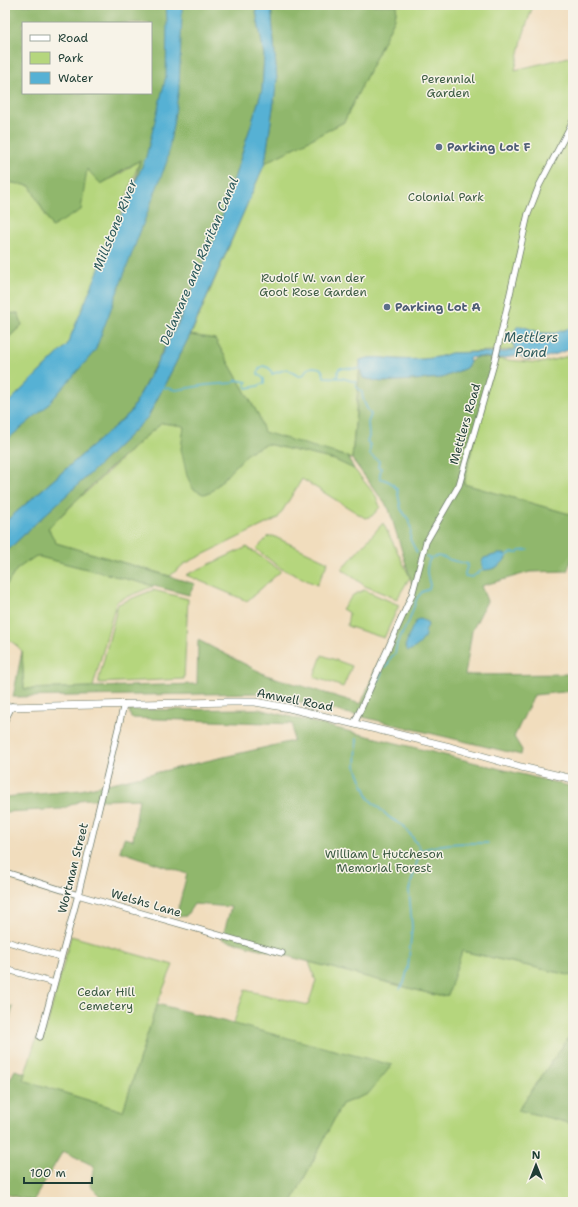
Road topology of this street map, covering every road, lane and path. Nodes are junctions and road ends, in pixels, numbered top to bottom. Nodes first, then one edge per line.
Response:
1 (573, 121) edge
2 (124, 704) junction
3 (8, 706) edge
4 (5, 720) edge
5 (354, 724) junction
6 (573, 779) edge
7 (5, 872) edge
8 (78, 895) junction
9 (5, 941) edge
10 (282, 953) dead end
11 (61, 957) junction
12 (5, 969) edge
13 (54, 983) junction
14 (40, 1037) dead end

1 - 5 street, Mettlers Road
2 - 3 main road, Amwell Road
2 - 5 main road, Amwell Road
2 - 8 street, Wortman Street
3 - 4 street
5 - 6 main road, Amwell Road
7 - 8 street, Welshs Lane
8 - 10 street, Welshs Lane
8 - 11 street, Wortman Street
9 - 11 street
11 - 13 street, Wortman Street
12 - 13 street
13 - 14 street, Wortman Street

